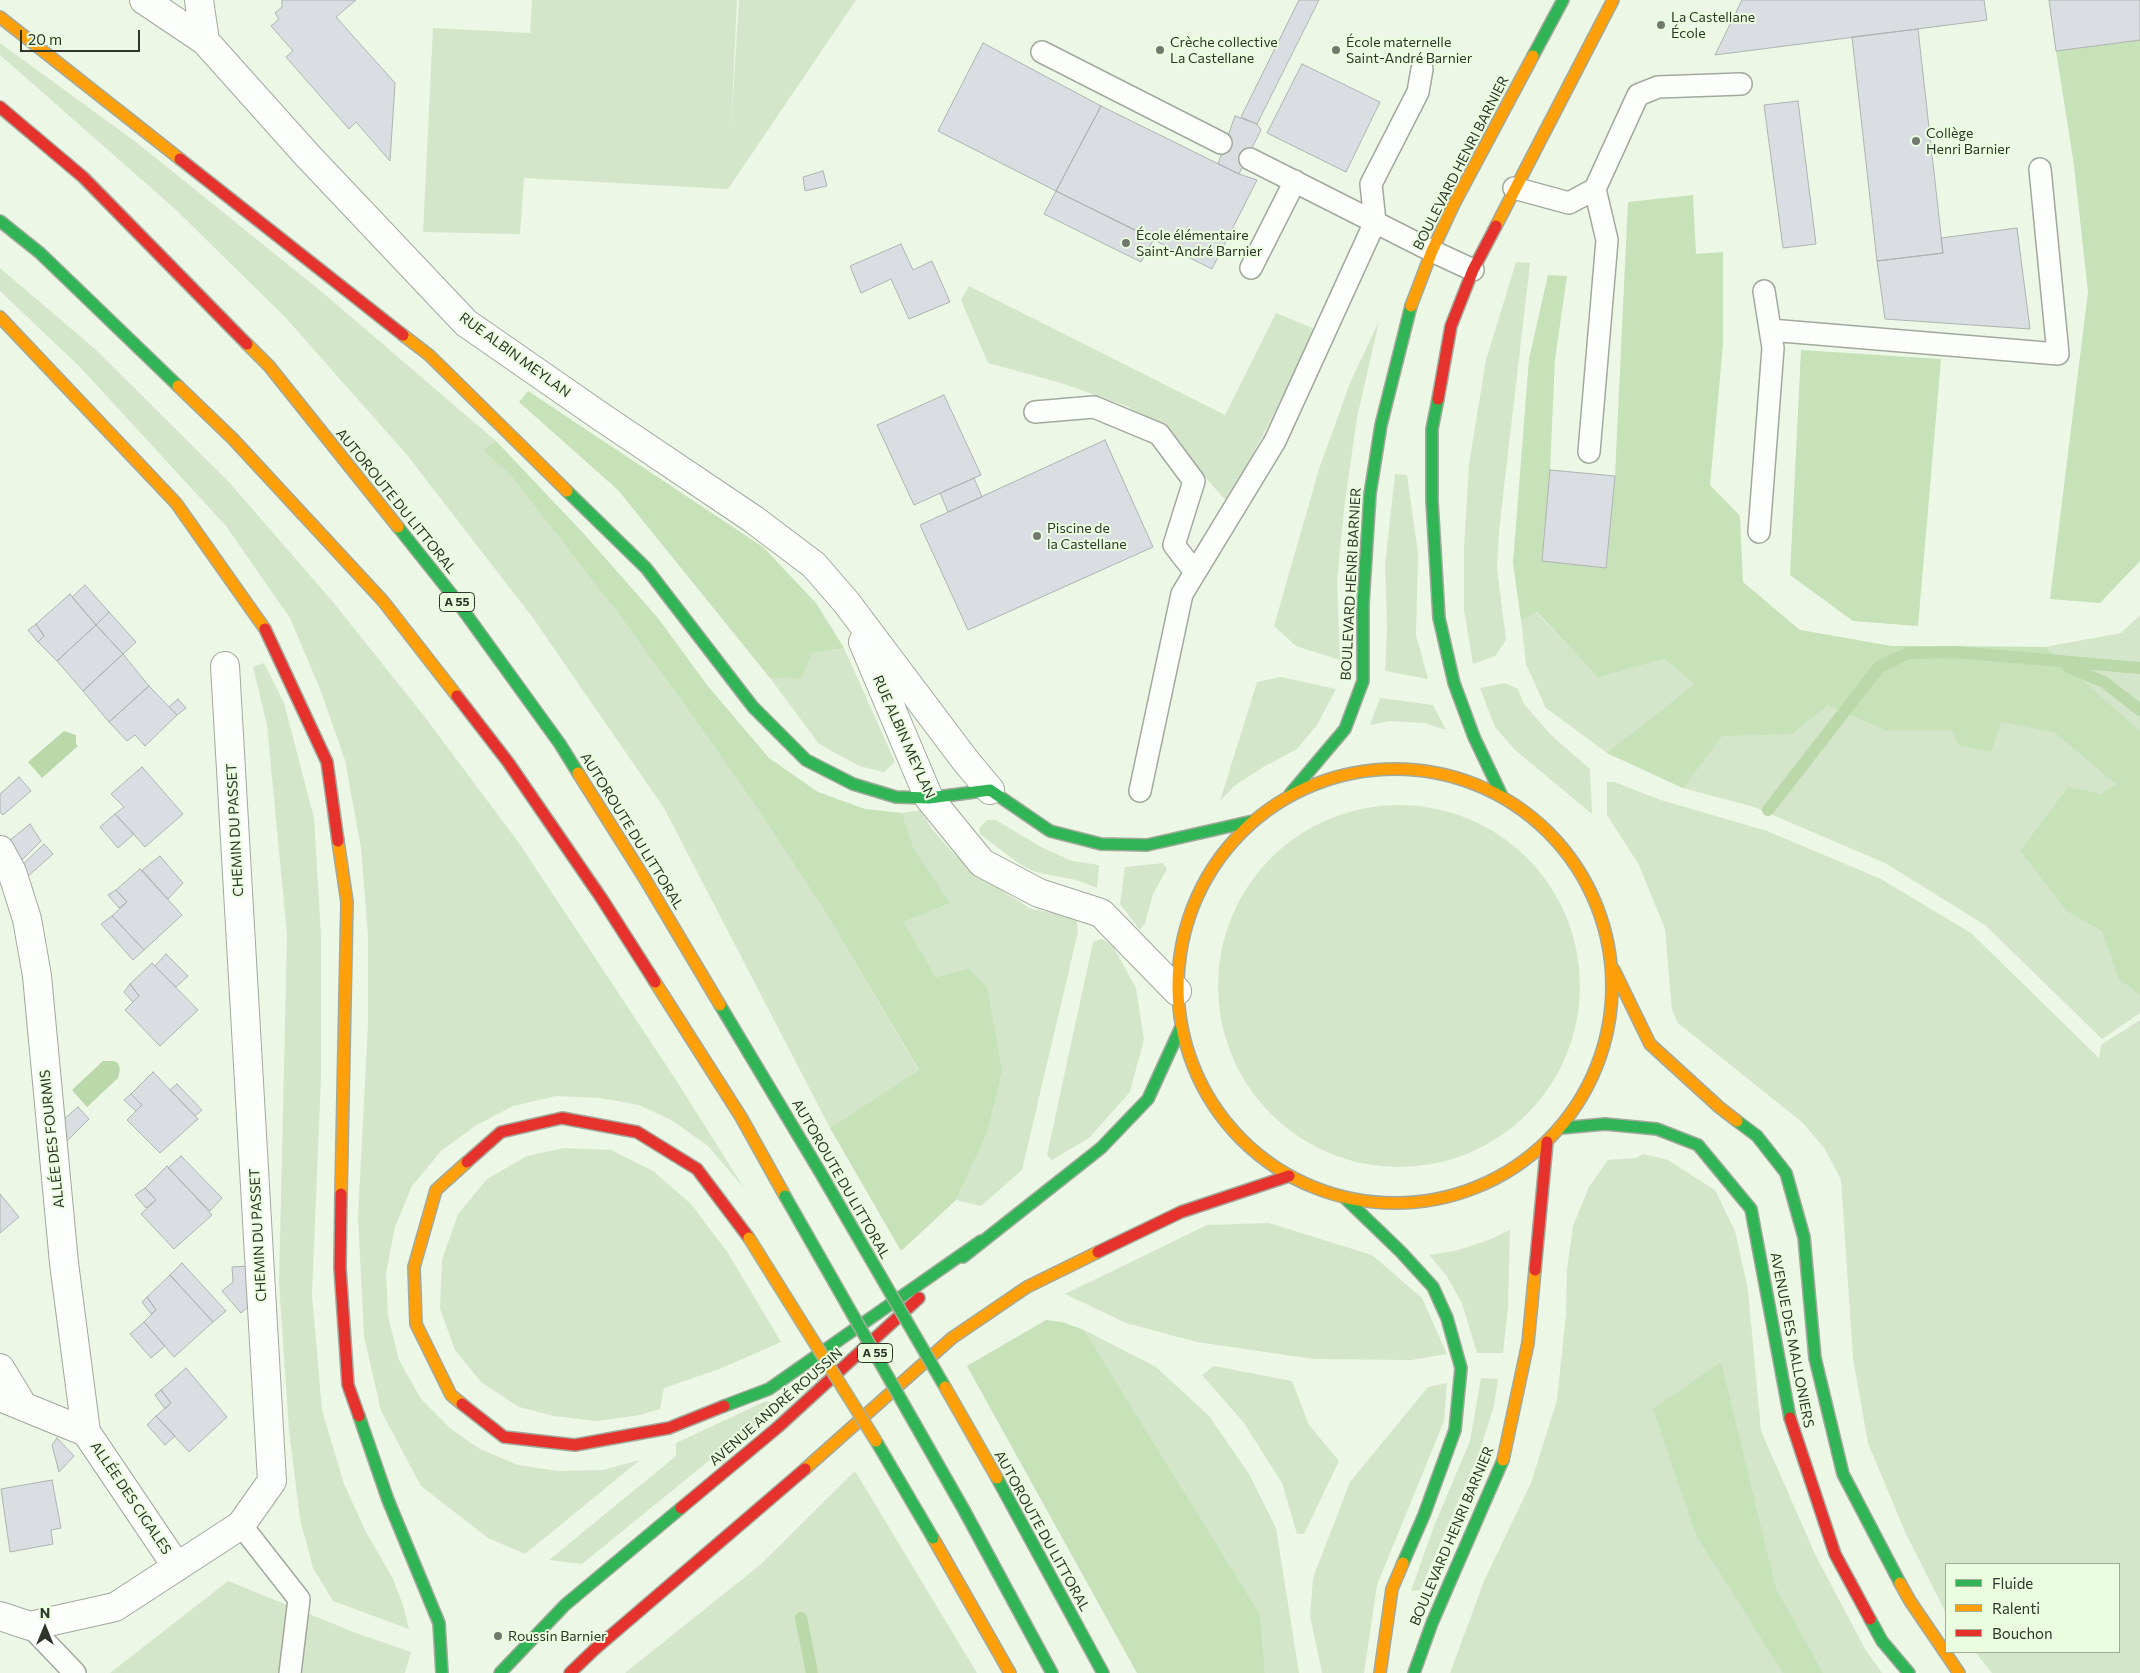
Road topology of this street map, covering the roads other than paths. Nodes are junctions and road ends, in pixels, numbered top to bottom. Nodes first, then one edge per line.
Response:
1 (144, 0) edge
2 (199, 0) edge
3 (1563, 0) edge
4 (1614, 0) edge
5 (0, 17) edge
6 (205, 41) junction
7 (1042, 52) dead end
8 (1422, 69) dead end
9 (1741, 84) dead end
10 (0, 107) edge
11 (1221, 143) dead end
12 (1250, 159) dead end
13 (2040, 169) dead end
14 (1295, 181) junction
15 (1514, 188) junction
16 (1595, 189) junction
17 (0, 221) edge
18 (1375, 222) junction
19 (1432, 251) junction
20 (1251, 268) dead end
21 (1472, 270) junction
22 (1764, 291) dead end
23 (0, 317) edge
24 (1770, 330) junction
25 (1035, 412) dead end
26 (1589, 452) dead end
27 (1759, 532) dead end
28 (1195, 572) junction
29 (846, 602) junction
30 (225, 666) dead end
31 (990, 790) junction
32 (1140, 791) dead end
33 (1502, 796) junction
34 (1288, 797) junction
35 (929, 798) junction
36 (1253, 821) junction
37 (0, 850) edge
38 (1613, 968) junction
39 (1177, 991) junction
40 (1181, 1026) junction
41 (1561, 1128) junction
42 (1547, 1142) junction
43 (1289, 1176) junction
44 (1345, 1198) junction
45 (981, 1241) junction
46 (0, 1368) edge
47 (11, 1402) edge
48 (86, 1432) junction
49 (241, 1525) junction
50 (177, 1567) junction
51 (0, 1616) edge
52 (30, 1626) junction
53 (1945, 1652) edge
54 (1945, 1653) edge
55 (75, 1673) edge
56 (290, 1673) edge
57 (442, 1673) edge
58 (500, 1673) edge
59 (570, 1673) edge
60 (1010, 1673) edge
61 (1052, 1673) edge
62 (1103, 1673) edge
63 (1380, 1673) edge
64 (1414, 1673) edge
65 (1909, 1673) edge
66 (1959, 1673) edge

1 - 6 street, RUE ALBIN MEYLAN
2 - 6 street
3 - 19 main road, BOULEVARD HENRI BARNIER
4 - 15 main road
5 - 35 main road
6 - 29 street, RUE ALBIN MEYLAN
7 - 11 lane
8 - 18 lane
9 - 16 lane
10 - 62 main road, AUTOROUTE DU LITTORAL / A 55, bridge
12 - 14 lane
13 - 24 lane
14 - 18 lane
14 - 20 lane
15 - 16 lane
15 - 21 main road
16 - 26 lane
17 - 61 main road, A 55, bridge
18 - 19 lane
18 - 28 lane
19 - 21 lane
19 - 34 main road, BOULEVARD HENRI BARNIER
21 - 33 main road
22 - 24 lane
23 - 57 main road
24 - 27 lane
25 - 28 lane
28 - 32 lane
29 - 31 street, RUE ALBIN MEYLAN
29 - 35 street, RUE ALBIN MEYLAN
30 - 49 street, CHEMIN DU PASSET
31 - 35 main road
31 - 36 main road, RUE ALBIN MEYLAN
33 - 34 main road
33 - 38 main road
34 - 36 main road
35 - 39 street, RUE ALBIN MEYLAN
36 - 39 main road
37 - 48 street, ALLÉE DES FOURMIS
38 - 41 main road
38 - 53 main road, AVENUE DES MALLONIERS
39 - 40 main road
40 - 43 main road
40 - 45 main road, AVENUE ANDRÉ ROUSSIN
41 - 42 main road
41 - 65 main road, AVENUE DES MALLONIERS
42 - 44 main road
42 - 64 main road, BOULEVARD HENRI BARNIER
43 - 44 main road
43 - 59 main road
44 - 63 main road, BOULEVARD HENRI BARNIER
45 - 58 main road, AVENUE ANDRÉ ROUSSIN
45 - 60 main road, bridge
46 - 47 street
47 - 48 street, ALLÉE DES CIGALES
48 - 50 street, ALLÉE DES CIGALES
49 - 50 street, CHEMIN DU PASSET
49 - 56 lane
50 - 52 street, CHEMIN DU PASSET
51 - 52 street
52 - 55 lane
54 - 66 main road, AVENUE DES MALLONIERS

